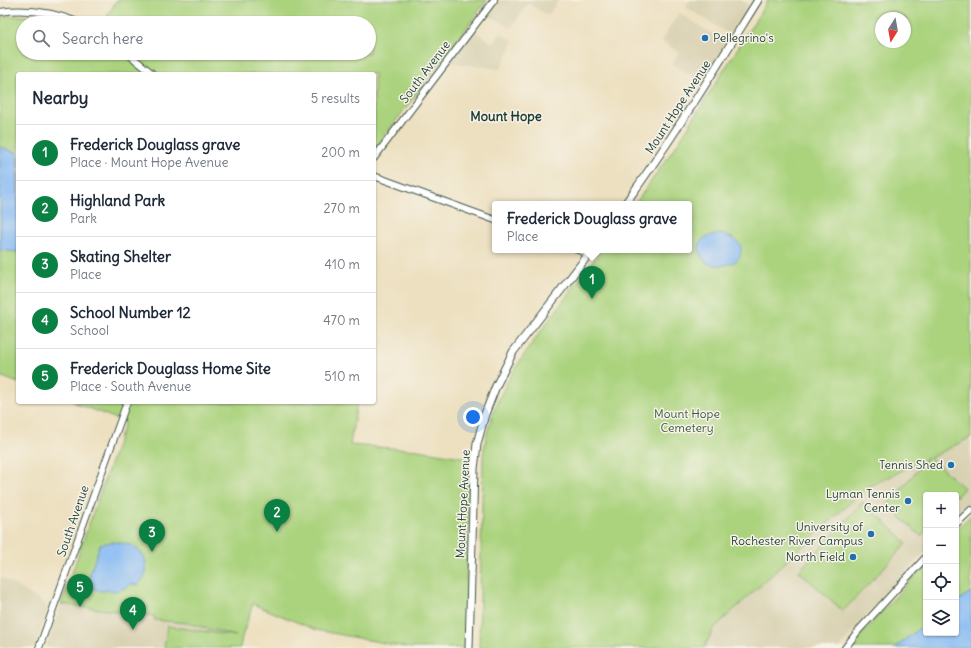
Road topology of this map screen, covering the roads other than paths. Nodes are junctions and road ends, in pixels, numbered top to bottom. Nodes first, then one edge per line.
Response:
1 (494, 0) edge
2 (758, 0) edge
3 (0, 12) edge
4 (59, 16) edge
5 (136, 60) edge
6 (151, 72) edge
7 (376, 155) edge
8 (376, 177) edge
9 (627, 201) edge
10 (492, 219) edge
11 (589, 253) edge
12 (126, 404) edge
13 (971, 510) edge
14 (959, 521) edge
15 (923, 560) edge
16 (39, 648) edge
17 (469, 648) edge
18 (844, 648) edge

1 - 7 main road, South Avenue
2 - 9 main road, Mount Hope Avenue
3 - 4 main road
5 - 6 main road
8 - 10 main road
11 - 17 main road, Mount Hope Avenue
12 - 16 main road, South Avenue
13 - 14 main road
15 - 18 main road

